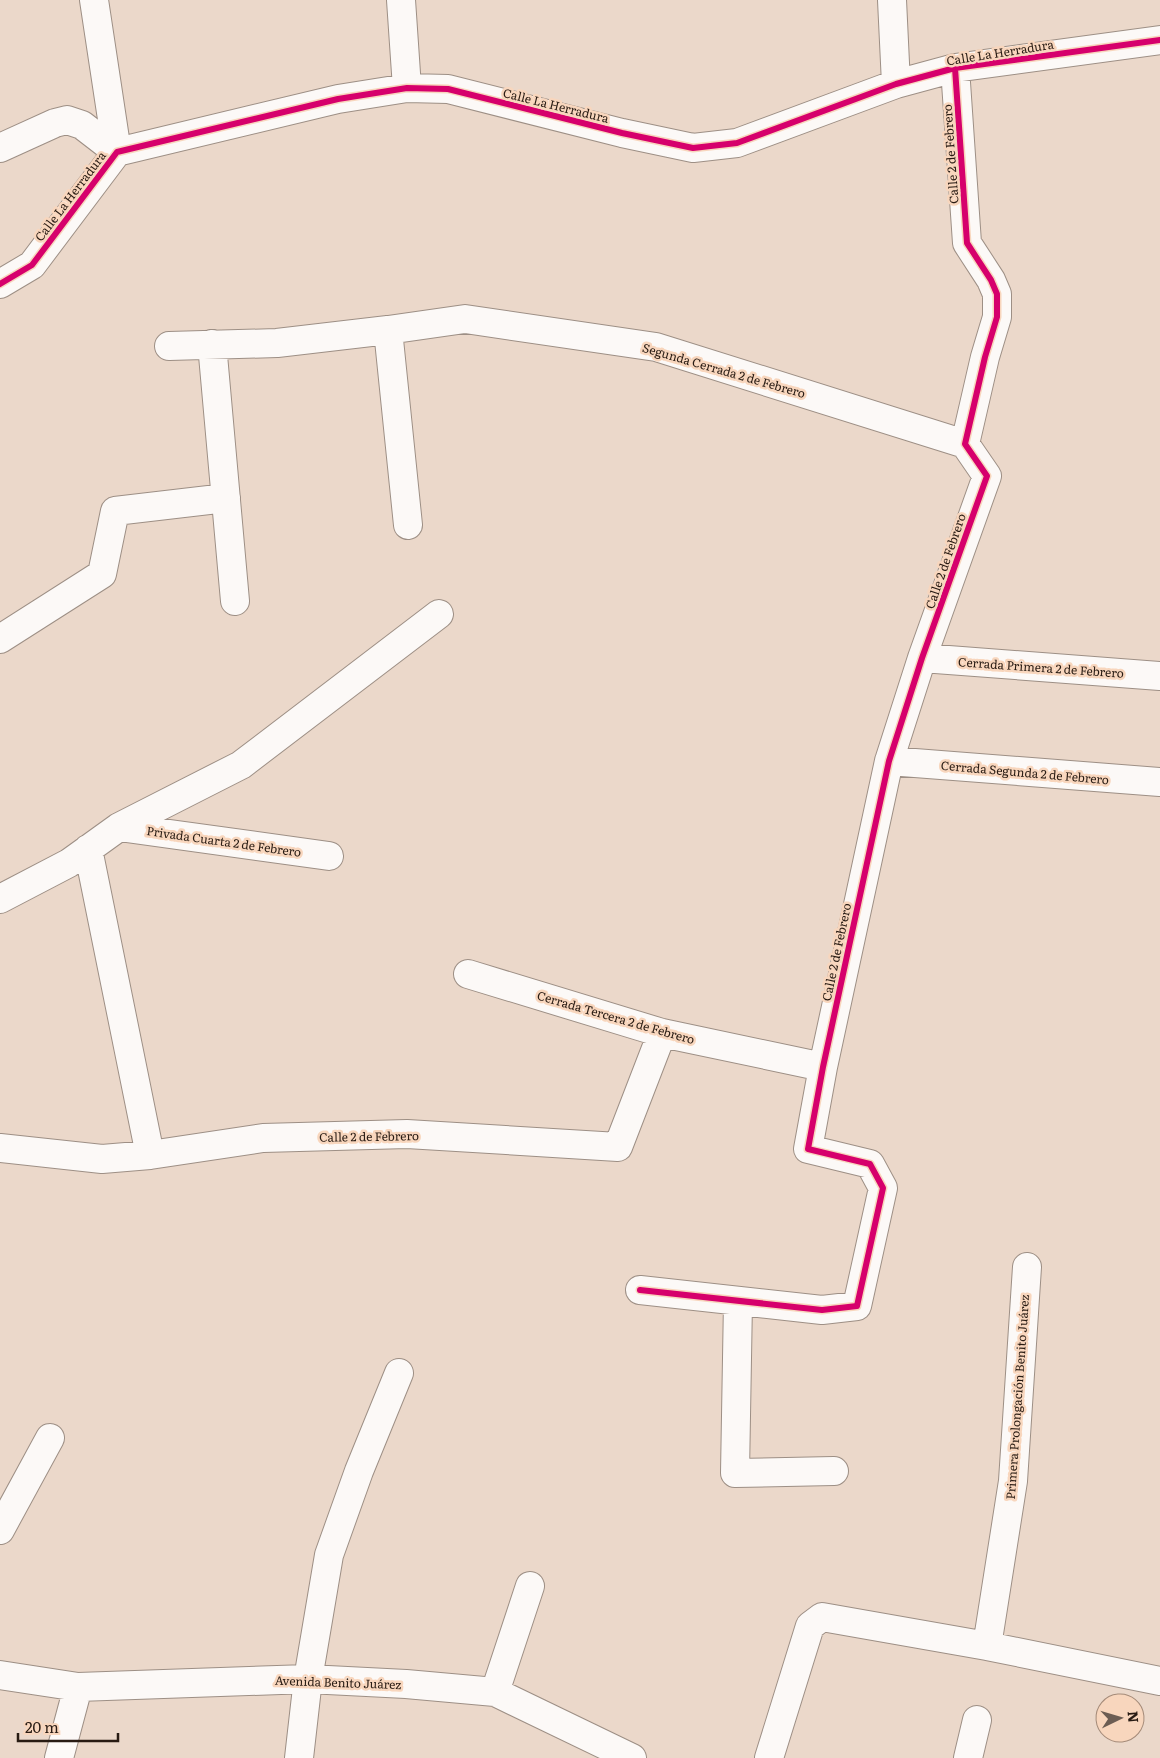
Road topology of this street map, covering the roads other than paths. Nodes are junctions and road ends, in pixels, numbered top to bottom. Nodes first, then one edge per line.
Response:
1 (94, 0) edge
2 (401, 0) edge
3 (892, 0) edge
4 (1160, 40) edge
5 (955, 68) junction
6 (896, 84) junction
7 (407, 88) junction
8 (0, 148) edge
9 (117, 152) junction
10 (0, 284) edge
11 (388, 330) junction
12 (212, 344) junction
13 (168, 346) dead end
14 (966, 444) junction
15 (226, 498) junction
16 (408, 525) dead end
17 (235, 601) dead end
18 (439, 614) dead end
19 (0, 639) edge
20 (922, 658) junction
21 (1160, 676) edge
22 (889, 761) junction
23 (1160, 782) edge
24 (119, 827) junction
25 (88, 849) junction
26 (329, 856) dead end
27 (0, 899) edge
28 (468, 974) dead end
29 (662, 1033) junction
30 (823, 1067) junction
31 (0, 1148) edge
32 (150, 1155) junction
33 (1027, 1266) dead end
34 (640, 1290) dead end
35 (738, 1301) junction
36 (399, 1373) dead end
37 (50, 1438) dead end
38 (834, 1472) dead end
39 (0, 1530) edge
40 (530, 1586) dead end
41 (987, 1646) junction
42 (0, 1675) edge
43 (308, 1679) junction
44 (1160, 1681) edge
45 (78, 1686) junction
46 (495, 1692) junction
47 (977, 1720) dead end
48 (59, 1758) edge
49 (299, 1758) edge
50 (632, 1758) edge
51 (769, 1758) edge
52 (968, 1758) edge

1 - 9 street
2 - 7 street
3 - 6 street
4 - 5 street, Calle La Herradura
5 - 6 street, Calle La Herradura
5 - 14 street, Calle 2 de Febrero
6 - 7 street, Calle La Herradura
7 - 9 street, Calle La Herradura
8 - 9 street
9 - 10 street, Calle La Herradura
11 - 12 street, Segunda Cerrada 2 de Febrero
11 - 14 street, Segunda Cerrada 2 de Febrero
11 - 16 street
12 - 13 street, Segunda Cerrada 2 de Febrero
12 - 15 street
14 - 20 street, Calle 2 de Febrero
15 - 17 street
15 - 19 street
18 - 24 street
20 - 21 street, Cerrada Primera 2 de Febrero
20 - 22 street, Calle 2 de Febrero
22 - 23 street, Cerrada Segunda 2 de Febrero
22 - 30 street, Calle 2 de Febrero
24 - 25 street
24 - 26 street, Privada Cuarta 2 de Febrero
25 - 27 street
25 - 32 street
28 - 29 street, Cerrada Tercera 2 de Febrero
29 - 30 street, Cerrada Tercera 2 de Febrero
29 - 32 street, Calle 2 de Febrero
30 - 35 street, Calle 2 de Febrero
31 - 32 street, Calle 2 de Febrero
33 - 41 street, Primera Prolongación Benito Juárez
34 - 35 street
35 - 38 street
36 - 43 street
37 - 39 street
40 - 46 street
41 - 44 street
41 - 51 street
42 - 45 street, Avenida Benito Juárez
43 - 45 street, Avenida Benito Juárez
43 - 46 street, Avenida Benito Juárez
43 - 49 street
45 - 48 street
46 - 50 street, Avenida Benito Juárez
47 - 52 street

